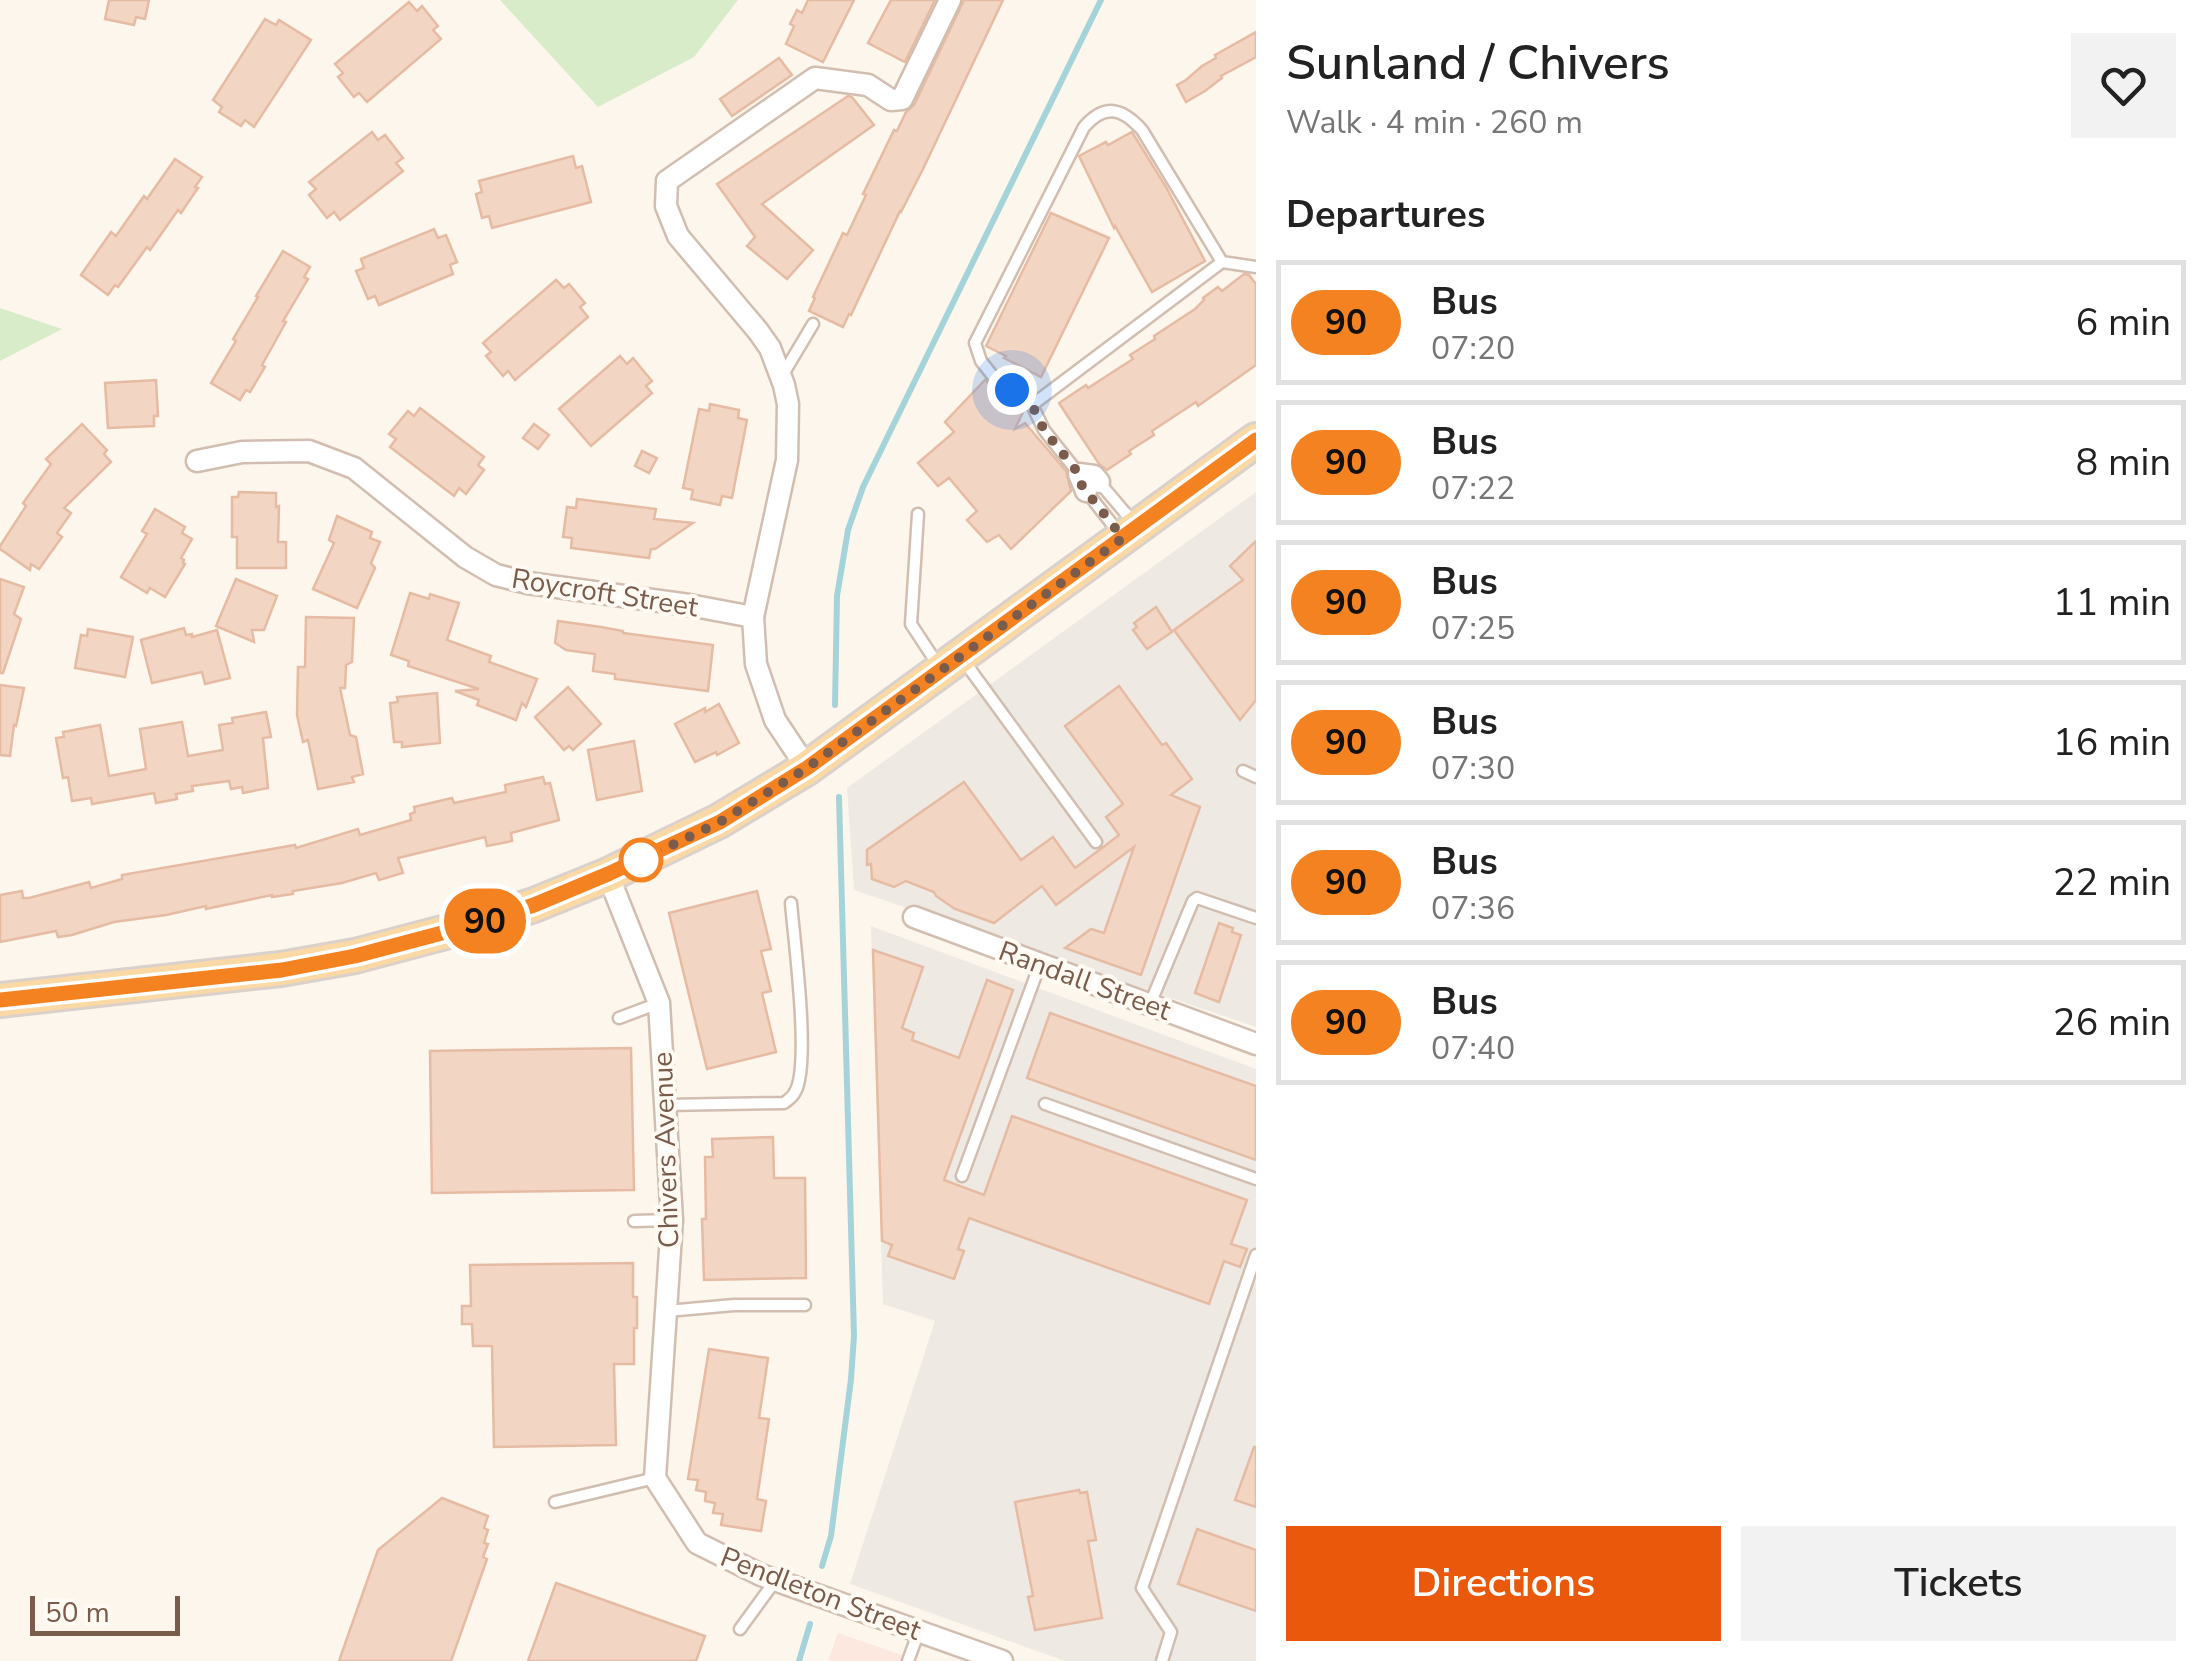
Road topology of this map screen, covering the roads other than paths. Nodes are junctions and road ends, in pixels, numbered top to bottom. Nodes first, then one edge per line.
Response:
1 (950, 0) edge
2 (1222, 262) junction
3 (1256, 267) edge
4 (813, 324) dead end
5 (781, 377) junction
6 (1032, 405) junction
7 (1255, 445) edge
8 (197, 462) dead end
9 (1088, 482) junction
10 (918, 514) dead end
11 (1130, 532) junction
12 (752, 617) junction
13 (951, 663) junction
14 (807, 768) junction
15 (1243, 771) dead end
16 (1256, 777) edge
17 (1096, 842) dead end
18 (608, 874) junction
19 (790, 903) dead end
20 (914, 917) dead end
21 (1256, 918) edge
22 (1040, 964) junction
23 (0, 1000) edge
24 (659, 1003) junction
25 (1150, 1005) junction
26 (619, 1018) dead end
27 (1256, 1044) edge
28 (1045, 1104) dead end
29 (664, 1105) junction
30 (962, 1176) dead end
31 (1256, 1180) edge
32 (672, 1220) junction
33 (634, 1221) dead end
34 (1256, 1255) edge
35 (805, 1305) dead end
36 (666, 1311) junction
37 (655, 1478) junction
38 (555, 1502) dead end
39 (776, 1580) junction
40 (740, 1629) dead end
41 (919, 1632) junction
42 (908, 1661) edge
43 (1002, 1661) edge
44 (1162, 1661) edge

1 - 5 street
2 - 3 lane
2 - 6 lane
2 - 6 lane
4 - 5 lane
5 - 12 street
6 - 9 lane
7 - 11 main road
8 - 12 street, Roycroft Street
9 - 11 lane
9 - 11 lane
10 - 13 lane
11 - 13 main road
12 - 14 street
13 - 14 main road
13 - 17 lane
14 - 18 main road
15 - 16 lane
18 - 23 main road
18 - 24 street, Chivers Avenue
19 - 29 lane
20 - 22 street, Randall Street
21 - 25 lane
22 - 25 street, Randall Street
22 - 30 lane
24 - 26 lane
24 - 29 street, Chivers Avenue
25 - 27 street, Randall Street
28 - 31 lane
29 - 32 street, Chivers Avenue
32 - 33 lane
32 - 36 street, Chivers Avenue
34 - 44 lane
35 - 36 lane
36 - 37 street, Chivers Avenue
37 - 38 lane
37 - 39 street, Pendleton Street
39 - 40 lane
39 - 41 street, Pendleton Street
41 - 42 lane
41 - 43 street, Pendleton Street

